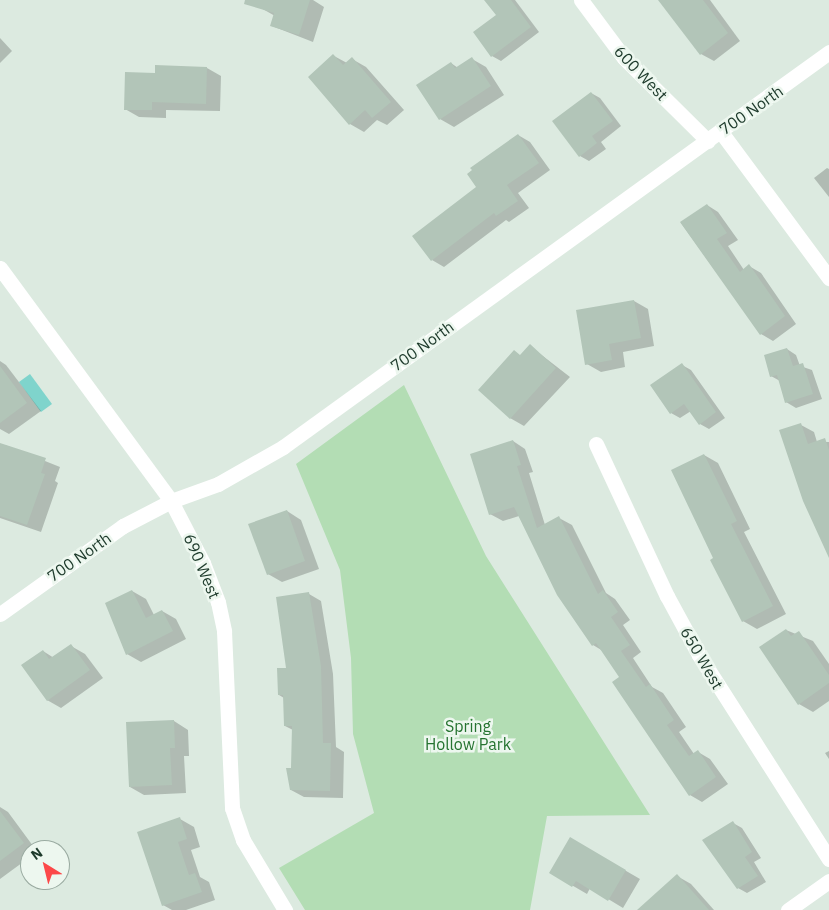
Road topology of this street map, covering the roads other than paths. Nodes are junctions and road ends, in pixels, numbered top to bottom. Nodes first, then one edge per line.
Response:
1 (581, 0) edge
2 (829, 52) edge
3 (721, 132) junction
4 (708, 141) junction
5 (0, 268) edge
6 (828, 275) edge
7 (596, 444) dead end
8 (171, 501) junction
9 (0, 614) edge
10 (829, 859) edge
11 (829, 881) edge
12 (285, 910) edge
13 (788, 910) edge

1 - 4 street, 600 West
2 - 3 street, 700 North
3 - 4 street, 700 North
3 - 6 street
4 - 8 street, 700 North
5 - 8 street, 690 West
7 - 10 street, 650 West
8 - 9 street, 700 North
8 - 12 street, 690 West
11 - 13 street

